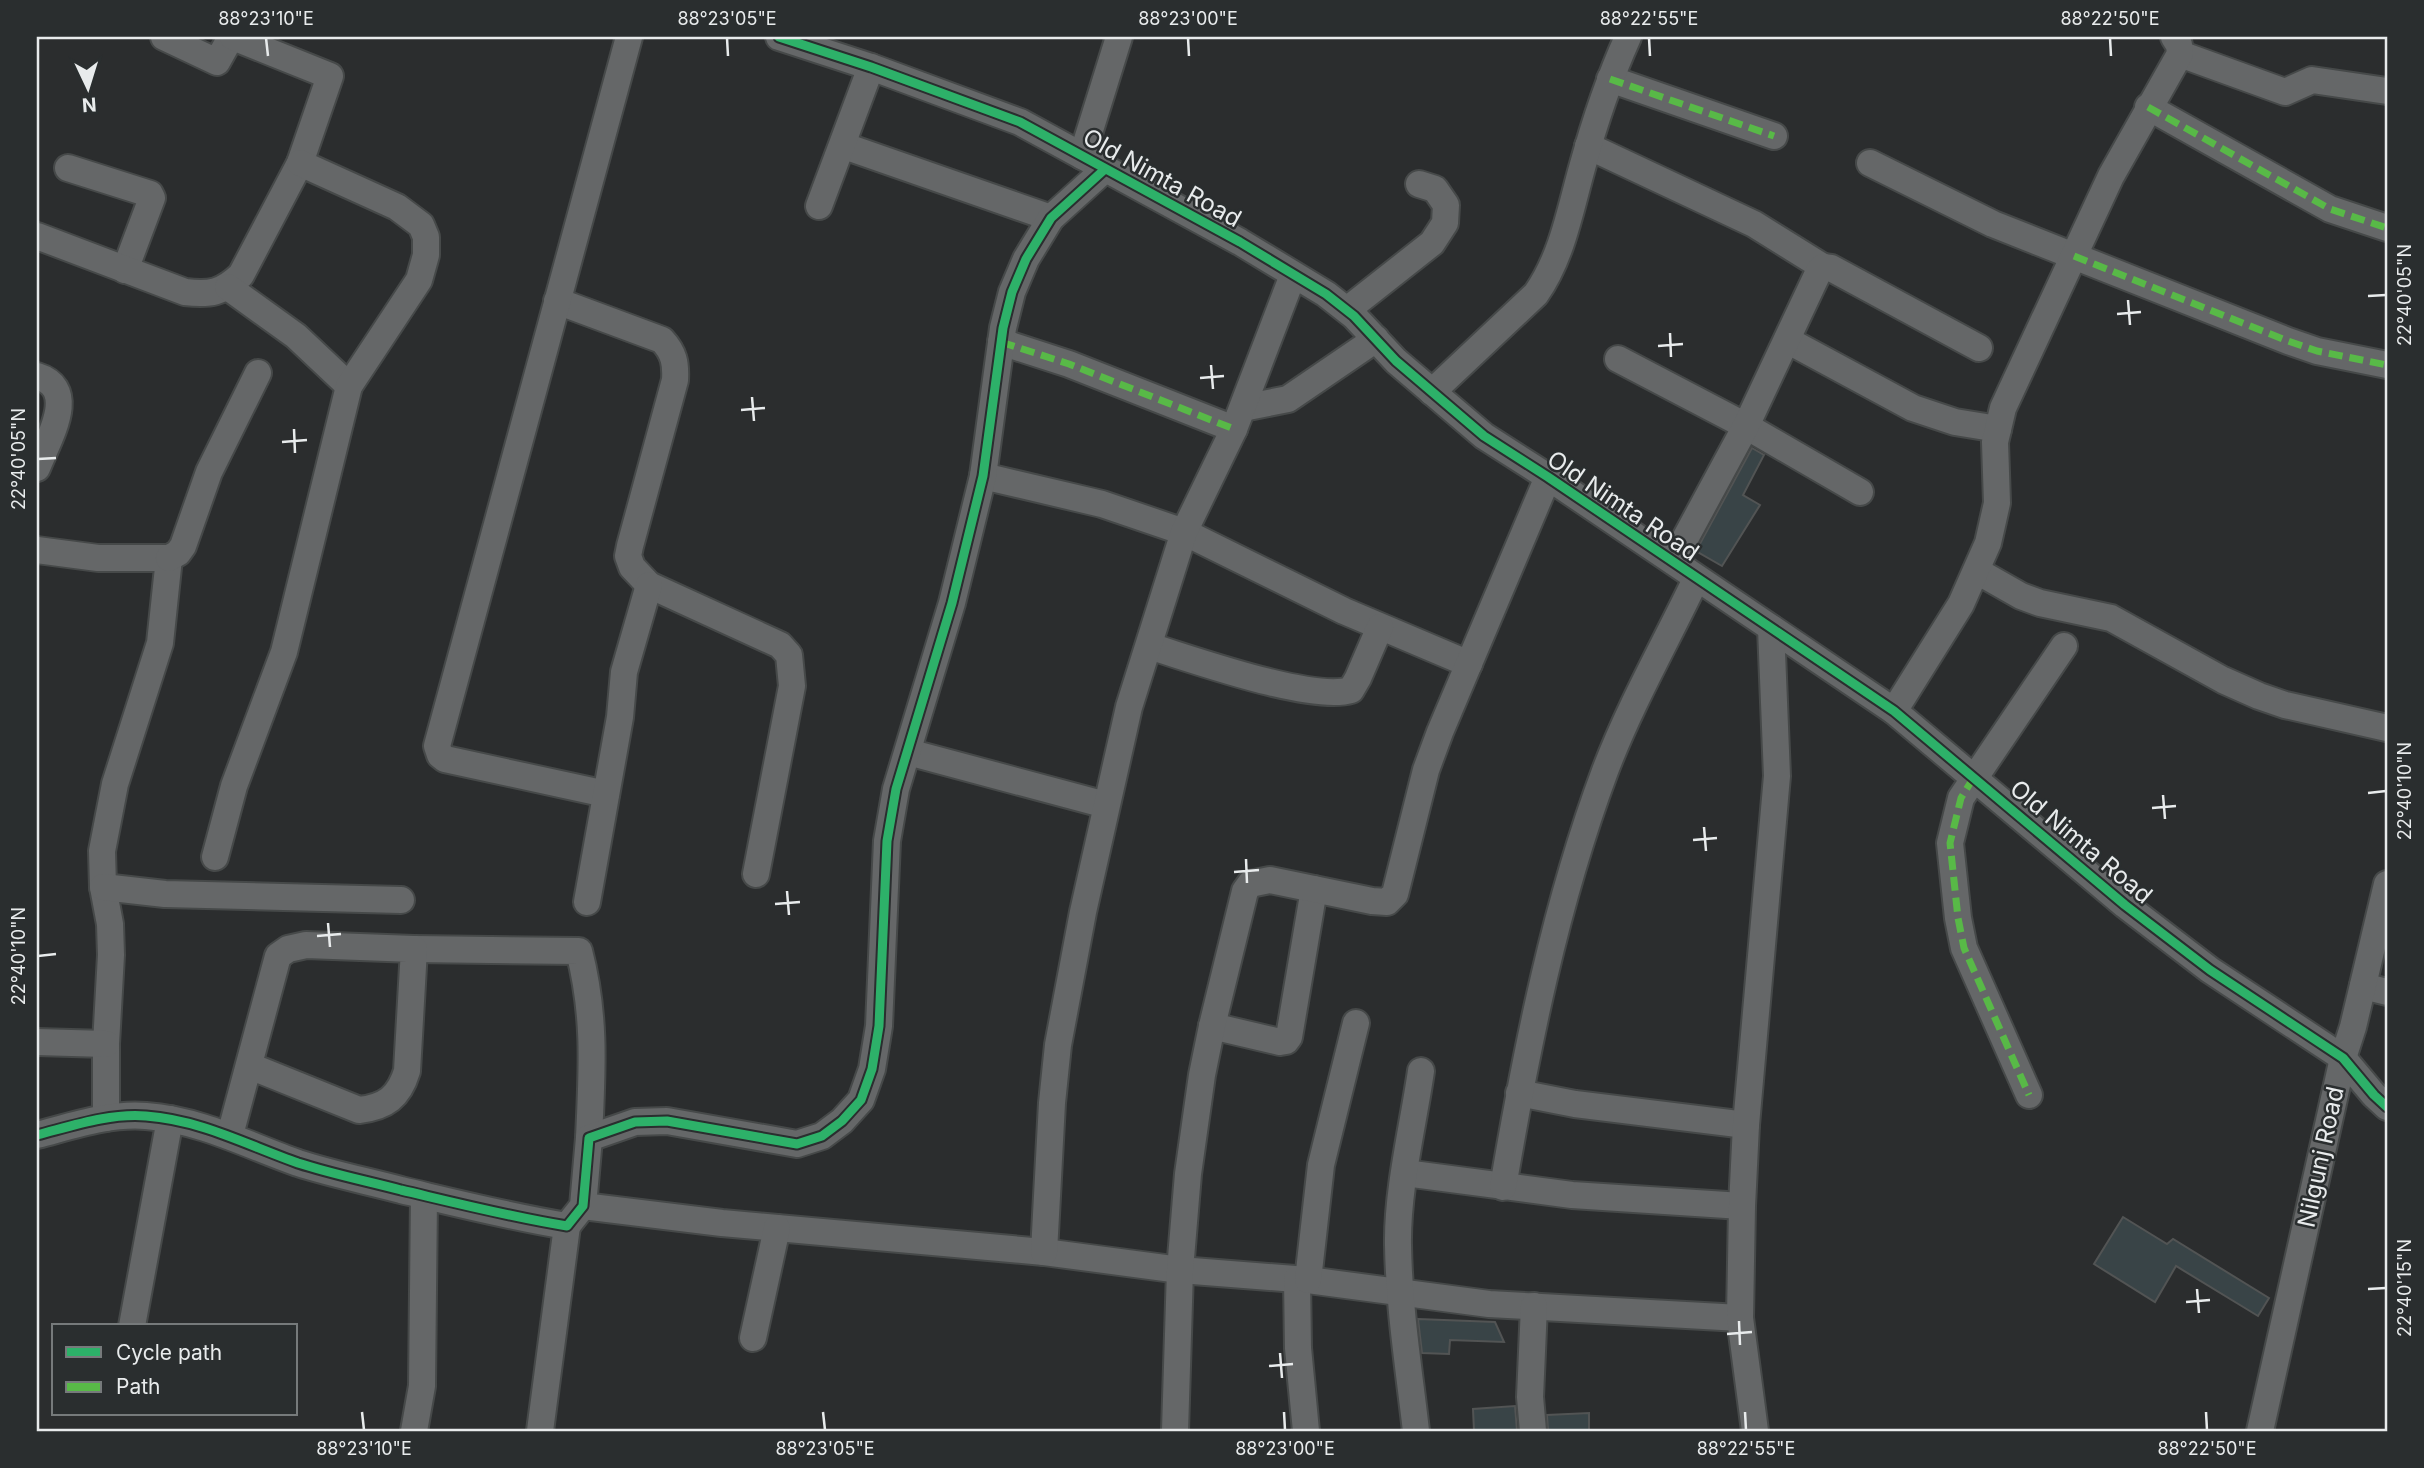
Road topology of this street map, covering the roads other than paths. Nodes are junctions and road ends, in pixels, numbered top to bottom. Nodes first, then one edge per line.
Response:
1 (163, 37) edge
2 (232, 37) edge
3 (629, 37) edge
4 (779, 37) edge
5 (1119, 37) edge
6 (1628, 37) edge
7 (829, 44) edge
8 (2177, 45) edge
9 (871, 67) junction
10 (1610, 79) junction
11 (2387, 91) edge
12 (2148, 107) junction
13 (1774, 136) dead end
14 (1588, 146) junction
15 (853, 149) dead end
16 (300, 163) junction
17 (1094, 163) junction
18 (1870, 163) dead end
19 (68, 168) dead end
20 (1419, 184) dead end
21 (819, 206) dead end
22 (1051, 218) junction
23 (2387, 228) edge
24 (37, 236) edge
25 (2074, 256) junction
26 (1823, 267) junction
27 (125, 270) junction
28 (1293, 275) junction
29 (228, 287) junction
30 (557, 301) junction
31 (1347, 310) junction
32 (1376, 339) junction
33 (1787, 340) junction
34 (1001, 342) junction
35 (1979, 348) dead end
36 (1618, 359) dead end
37 (2387, 365) edge
38 (258, 373) dead end
39 (37, 376) edge
40 (349, 386) junction
41 (1432, 392) junction
42 (1238, 418) junction
43 (1746, 426) junction
44 (1998, 429) junction
45 (37, 468) edge
46 (983, 476) junction
47 (1548, 477) junction
48 (1860, 492) dead end
49 (1184, 532) junction
50 (37, 550) edge
51 (169, 558) junction
52 (1673, 561) junction
53 (1976, 571) junction
54 (1696, 579) junction
55 (649, 586) junction
56 (1380, 627) junction
57 (1771, 628) junction
58 (1149, 646) junction
59 (2064, 646) dead end
60 (1469, 664) junction
61 (1894, 711) junction
62 (2387, 728) edge
63 (908, 751) junction
64 (1974, 777) junction
65 (606, 794) junction
66 (1107, 805) junction
67 (215, 856) dead end
68 (756, 874) dead end
69 (2387, 884) edge
70 (103, 887) junction
71 (1314, 889) junction
72 (401, 900) dead end
73 (587, 902) dead end
74 (414, 950) junction
75 (2375, 989) edge
76 (1356, 1023) dead end
77 (1212, 1026) junction
78 (37, 1042) edge
79 (106, 1044) junction
80 (2343, 1058) junction
81 (250, 1066) junction
82 (1421, 1071) dead end
83 (1519, 1093) junction
84 (2029, 1095) dead end
85 (2387, 1107) edge
86 (106, 1118) junction
87 (170, 1119) junction
88 (1746, 1125) junction
89 (37, 1135) edge
90 (230, 1135) junction
91 (589, 1138) junction
92 (1405, 1173) junction
93 (1503, 1187) junction
94 (424, 1196) junction
95 (1742, 1206) junction
96 (575, 1216) junction
97 (777, 1228) junction
98 (1044, 1252) junction
99 (1180, 1270) junction
100 (1302, 1279) junction
101 (1400, 1292) junction
102 (1534, 1306) junction
103 (1740, 1318) junction
104 (132, 1324) edge
105 (753, 1338) dead end
106 (414, 1431) edge
107 (540, 1431) edge
108 (1175, 1431) edge
109 (1306, 1431) edge
110 (1416, 1431) edge
111 (1533, 1431) edge
112 (1755, 1431) edge
113 (2260, 1431) edge

1 - 2 street
2 - 16 street
3 - 30 street
4 - 7 street, Old Nimta Road
5 - 17 street
6 - 10 street
7 - 9 street, Old Nimta Road
8 - 11 street
8 - 12 street
9 - 17 street, Old Nimta Road
9 - 21 street
10 - 13 street
10 - 14 street
12 - 23 street
12 - 25 street
14 - 26 street
14 - 41 street
15 - 22 street
16 - 29 street
16 - 40 street
17 - 22 street
17 - 28 street, Old Nimta Road
18 - 25 street
19 - 27 street
20 - 31 street
22 - 34 street
24 - 27 street
25 - 37 street
25 - 44 street
26 - 33 street
26 - 35 street
27 - 29 street
28 - 31 street, Old Nimta Road
28 - 42 street
29 - 40 street
30 - 55 street
30 - 65 street
31 - 32 street, Old Nimta Road
32 - 41 street, Old Nimta Road
32 - 42 street
33 - 43 street
33 - 44 street
34 - 42 street
34 - 46 street
36 - 43 street
38 - 51 street
39 - 45 street
40 - 67 street
41 - 47 street, Old Nimta Road
42 - 49 street
43 - 48 street
43 - 52 street
44 - 53 street
46 - 49 street
46 - 63 street
47 - 52 street, Old Nimta Road
47 - 60 street
49 - 56 street
49 - 58 street
50 - 51 street
51 - 70 street
52 - 54 street, Old Nimta Road
53 - 61 street
53 - 62 street
54 - 57 street, Old Nimta Road
54 - 83 street
55 - 65 street
55 - 68 street
56 - 58 street
56 - 60 street
57 - 61 street, Old Nimta Road
57 - 88 street
58 - 66 street
59 - 64 street
60 - 71 street
61 - 64 street, Old Nimta Road
63 - 66 street
63 - 91 street
64 - 80 street, Old Nimta Road
64 - 84 street
65 - 73 street
66 - 98 street
69 - 75 street, Nilgunj Road
70 - 72 street
70 - 79 street
71 - 77 street
71 - 77 street
74 - 81 street
74 - 81 street
74 - 91 street
75 - 80 street, Nilgunj Road
76 - 100 street
77 - 99 street
78 - 79 street
79 - 86 street
80 - 85 street, Old Nimta Road
80 - 113 street, Nilgunj Road
81 - 90 street
82 - 92 street
83 - 88 street
83 - 93 street
86 - 87 street
86 - 89 street
87 - 90 street
87 - 104 street
88 - 95 street
90 - 94 street
91 - 96 street
92 - 93 street
92 - 101 street
93 - 95 street
94 - 96 street
94 - 106 street
95 - 103 street
96 - 97 street
96 - 107 street
97 - 98 street
97 - 105 street
98 - 99 street
99 - 100 street
99 - 108 street
100 - 101 street
100 - 109 street
101 - 102 street
101 - 110 street
102 - 103 street
102 - 111 street
103 - 112 street

